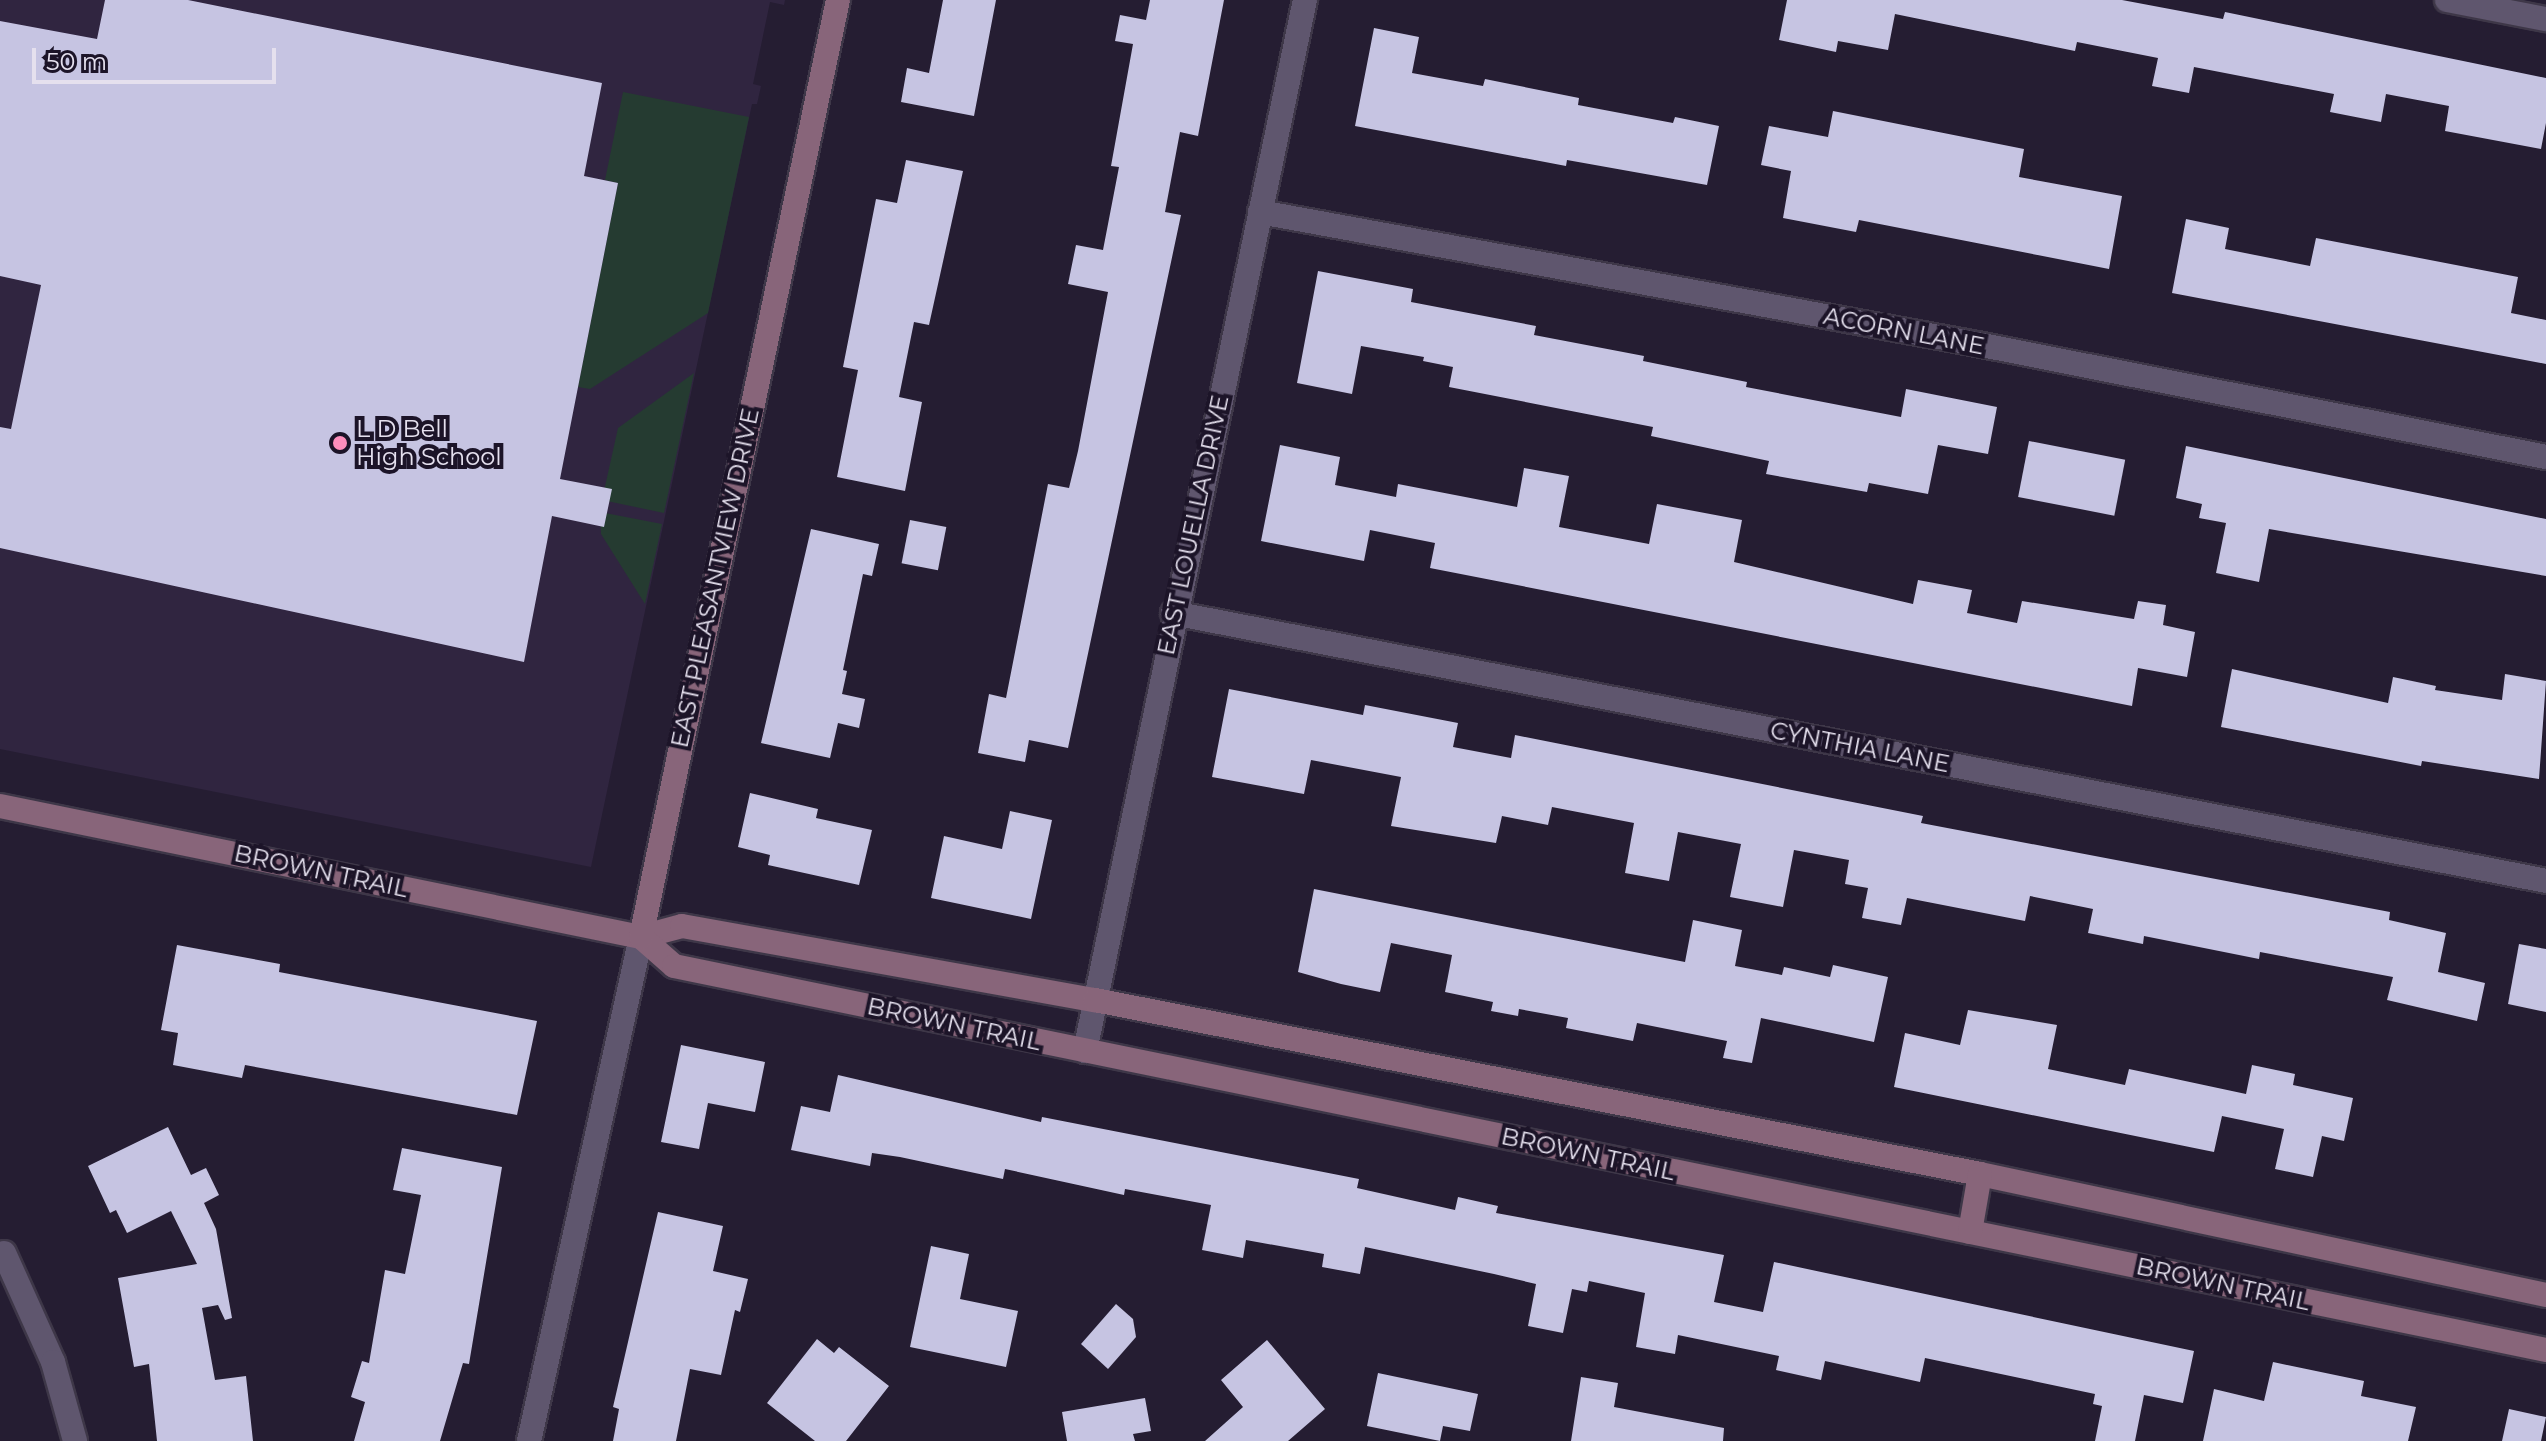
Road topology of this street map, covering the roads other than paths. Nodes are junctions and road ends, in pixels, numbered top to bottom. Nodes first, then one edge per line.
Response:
1 (838, 0) edge
2 (1305, 0) edge
3 (2447, 0) edge
4 (2546, 19) edge
5 (1260, 212) junction
6 (2546, 457) edge
7 (1173, 613) junction
8 (0, 806) edge
9 (2546, 881) edge
10 (641, 937) junction
11 (1095, 1000) junction
12 (1085, 1051) junction
13 (1980, 1174) junction
14 (1970, 1232) junction
15 (4, 1253) dead end
16 (2546, 1295) edge
17 (2546, 1350) edge
18 (75, 1441) edge
19 (529, 1441) edge

1 - 10 street, EAST PLEASANTVIEW DRIVE
2 - 5 street, EAST LOUELLA DRIVE
3 - 4 street
5 - 6 street, ACORN LANE
5 - 7 street, EAST LOUELLA DRIVE
7 - 9 street, CYNTHIA LANE
7 - 11 street, EAST LOUELLA DRIVE
8 - 10 street, BROWN TRAIL
10 - 11 street, BROWN TRAIL
10 - 12 street, BROWN TRAIL
10 - 19 street, EAST PLEASANTVIEW DRIVE
11 - 12 street, EAST LOUELLA DRIVE
11 - 13 street, BROWN TRAIL
12 - 14 street, BROWN TRAIL
13 - 14 street
13 - 16 street, BROWN TRAIL
14 - 17 street, BROWN TRAIL
15 - 18 street

